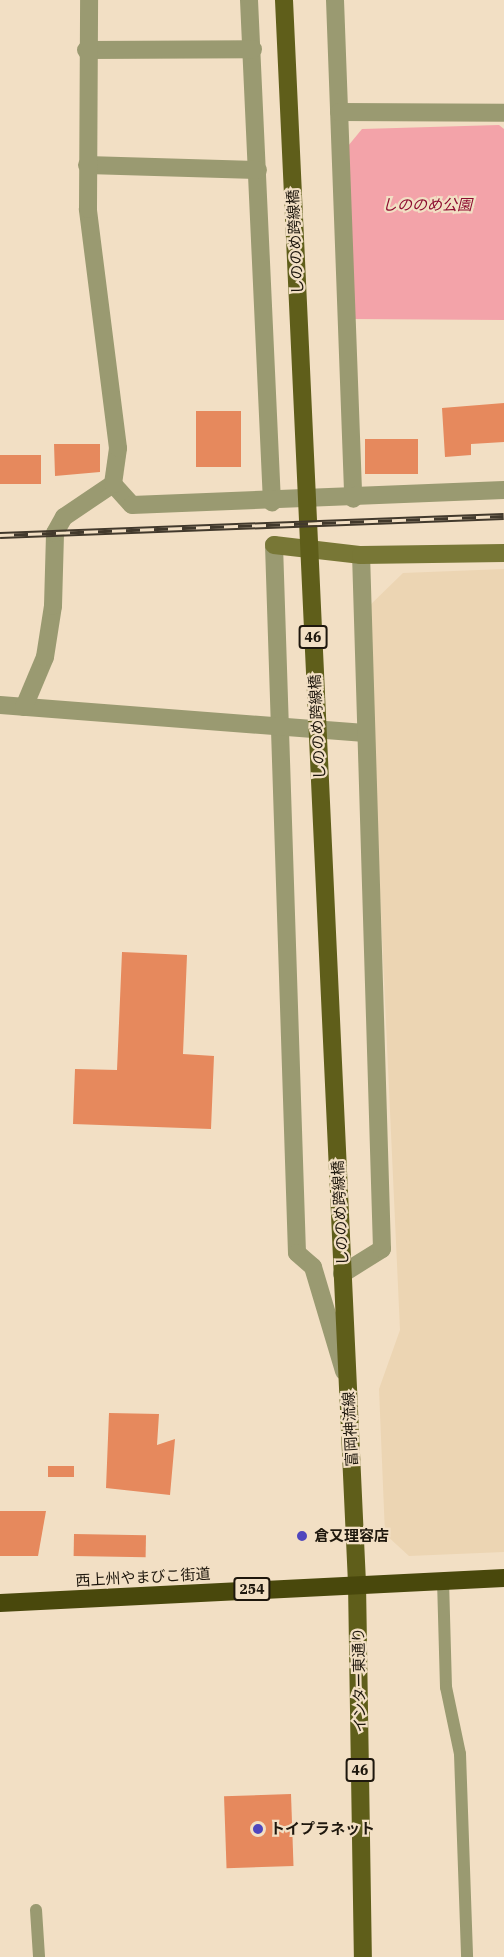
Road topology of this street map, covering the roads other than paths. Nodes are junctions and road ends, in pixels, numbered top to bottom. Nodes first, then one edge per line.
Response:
1 (89, 0) edge
2 (249, 0) edge
3 (284, 0) edge
4 (335, 0) edge
5 (253, 49) junction
6 (86, 50) junction
7 (339, 112) junction
8 (504, 113) edge
9 (87, 165) junction
10 (258, 170) junction
11 (113, 484) junction
12 (504, 490) edge
13 (353, 500) junction
14 (272, 502) junction
15 (504, 553) edge
16 (361, 555) junction
17 (0, 705) edge
18 (24, 707) junction
19 (280, 728) junction
20 (364, 733) junction
21 (342, 1274) junction
22 (348, 1384) junction
23 (504, 1578) edge
24 (443, 1580) junction
25 (357, 1583) junction
26 (0, 1603) edge
27 (36, 1910) dead end
28 (39, 1957) edge
29 (363, 1957) edge
30 (467, 1957) edge

1 - 6 street
2 - 5 street
3 - 21 main road, しののめ跨線橋 / 46
4 - 7 street
5 - 6 street
5 - 10 street
6 - 9 street
7 - 8 street
7 - 13 street
9 - 10 street
9 - 11 street
10 - 14 street
11 - 14 street
11 - 18 street
12 - 13 street
13 - 14 street
15 - 16 street
16 - 19 street
16 - 20 street
17 - 18 street
18 - 19 street
19 - 20 street
19 - 22 street
20 - 21 street
21 - 22 main road, 富岡神流線 / 46
22 - 25 main road, 富岡神流線 / 46
23 - 24 highway, 西上州やまびこ街道 / 254
24 - 25 highway, 西上州やまびこ街道 / 254
24 - 30 lane
25 - 26 highway, 西上州やまびこ街道 / 254
25 - 29 main road, インター東通り / 46
27 - 28 lane

